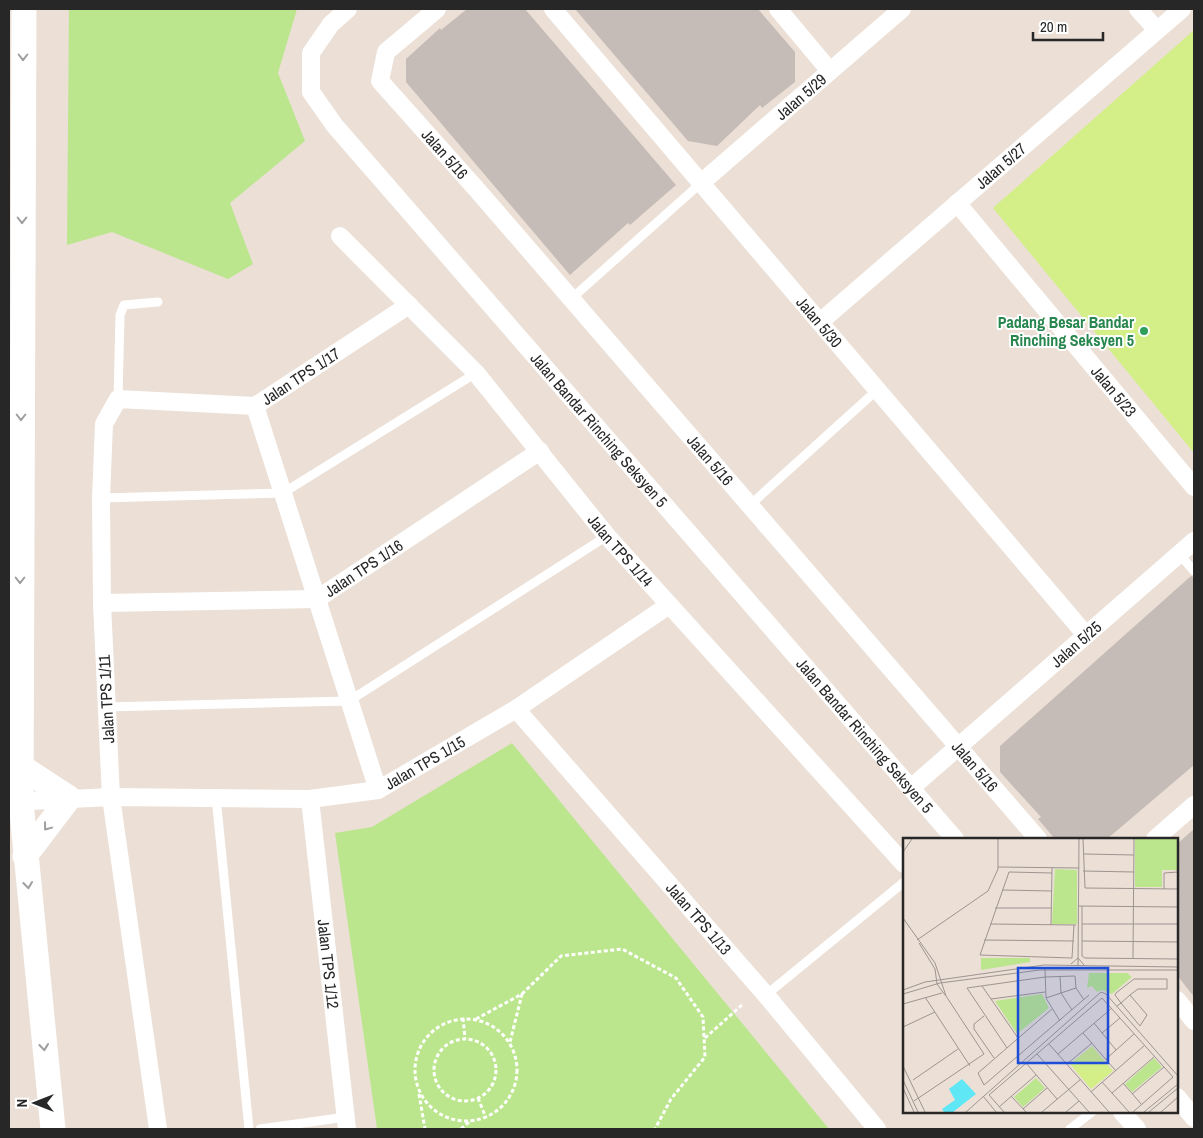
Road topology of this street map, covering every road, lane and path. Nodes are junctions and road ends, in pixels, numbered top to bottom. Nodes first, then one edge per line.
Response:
1 (24, 9) edge
2 (348, 9) edge
3 (438, 9) edge
4 (552, 9) edge
5 (778, 9) edge
6 (902, 9) edge
7 (1138, 9) edge
8 (1182, 9) edge
9 (1157, 30) junction
10 (830, 71) junction
11 (701, 183) junction
12 (957, 203) junction
13 (340, 236) dead end
14 (571, 299) junction
15 (158, 302) dead end
16 (410, 305) junction
17 (820, 322) junction
18 (476, 373) junction
19 (15, 381) edge
20 (877, 390) junction
21 (118, 399) junction
22 (255, 406) junction
23 (540, 451) junction
24 (1194, 487) edge
25 (283, 493) junction
26 (100, 498) junction
27 (750, 506) junction
28 (607, 536) junction
29 (1194, 540) edge
30 (1179, 554) junction
31 (1194, 571) edge
32 (317, 599) junction
33 (102, 604) junction
34 (669, 605) junction
35 (1086, 635) junction
36 (349, 701) junction
37 (106, 707) junction
38 (516, 709) junction
39 (958, 748) junction
40 (20, 766) junction
41 (911, 788) junction
42 (378, 790) junction
43 (216, 797) junction
44 (69, 798) junction
45 (110, 798) junction
46 (310, 799) junction
47 (15, 802) edge
48 (1194, 805) edge
49 (954, 838) edge
50 (1037, 838) edge
51 (1156, 838) edge
52 (25, 856) junction
53 (903, 863) edge
54 (903, 883) edge
55 (522, 994) junction
56 (766, 995) junction
57 (1178, 1001) edge
58 (743, 1004) dead end
59 (463, 1018) junction
60 (475, 1019) junction
61 (1194, 1020) edge
62 (464, 1038) junction
63 (704, 1039) junction
64 (510, 1042) junction
65 (419, 1091) junction
66 (478, 1098) junction
67 (1178, 1098) edge
68 (1091, 1113) edge
69 (1123, 1113) edge
70 (486, 1118) junction
71 (1194, 1118) edge
72 (469, 1122) junction
73 (346, 1123) edge
74 (53, 1129) edge
75 (158, 1129) edge
76 (249, 1129) edge
77 (260, 1129) edge
78 (425, 1129) edge
79 (461, 1129) edge
80 (655, 1129) edge
81 (877, 1129) edge
82 (1070, 1129) edge
83 (1138, 1129) edge

1 -> 19 street
2 - 41 street, Jalan Bandar Rinching Seksyen 5
3 - 14 street, Jalan 5/16
4 - 11 street, Jalan 5/30
5 - 10 street
6 - 10 street, Jalan 5/29
7 - 9 street
8 - 9 street, Jalan 5/27
9 - 12 street, Jalan 5/27
10 - 11 street, Jalan 5/29
11 - 14 lane
11 - 17 street, Jalan 5/30
12 - 17 street, Jalan 5/27
12 - 24 street, Jalan 5/23
13 - 16 street, Jalan TPS 1/14
14 - 27 street, Jalan 5/16
15 - 21 lane, Jalan TPS 1/11
16 - 18 street, Jalan TPS 1/14
16 - 22 street, Jalan TPS 1/17
17 - 20 street, Jalan 5/30
18 - 23 street, Jalan TPS 1/14
18 - 25 lane
19 -> 40 street
20 - 27 lane
20 - 35 street, Jalan 5/30
21 - 22 street, Jalan TPS 1/17
21 - 26 street, Jalan TPS 1/11
22 - 25 street
23 - 28 street, Jalan TPS 1/14
23 - 32 street, Jalan TPS 1/16
25 - 26 lane
25 - 32 street
26 - 33 street, Jalan TPS 1/11
27 - 39 street, Jalan 5/16
28 - 34 street, Jalan TPS 1/14
28 - 36 lane
29 - 30 street, Jalan 5/25
30 - 31 lane
30 - 35 street, Jalan 5/25
32 - 33 street, Jalan TPS 1/16
32 - 36 street
33 - 37 street, Jalan TPS 1/11
34 - 38 street, Jalan TPS 1/15
34 - 53 street, Jalan TPS 1/14
35 - 39 street, Jalan 5/25
36 - 37 lane
36 - 42 street
37 - 45 street, Jalan TPS 1/11
38 - 42 street, Jalan TPS 1/15
38 - 56 street, Jalan TPS 1/13
39 - 41 street, Jalan 5/25
39 - 50 street, Jalan 5/16
40 - 44 street
40 - 47 street
41 - 49 street, Jalan Bandar Rinching Seksyen 5
42 - 46 street, Jalan TPS 1/15
43 - 45 street, Jalan TPS 1/15
43 - 46 street, Jalan TPS 1/15
43 - 76 lane
44 - 45 street, Jalan TPS 1/15
44 - 47 street, Jalan TPS 1/15
44 -> 52 street
45 - 75 street, Jalan TPS 1/11
46 - 73 street, Jalan TPS 1/12
47 - 52 street
48 - 51 street
52 -> 74 street
54 - 56 lane
55 - 60 path
55 - 63 path
55 - 64 path
56 - 81 street, Jalan TPS 1/13
57 - 61 street
58 - 63 path
59 - 60 path
59 - 62 path
59 - 65 path
60 - 64 path
62 - 66 path
62 - 66 path
63 - 80 path
64 - 70 path
65 - 72 path
65 - 78 path
66 - 70 path
67 - 71 street
68 - 82 lane
69 - 83 street
70 - 72 path
72 - 79 path
73 - 77 lane

